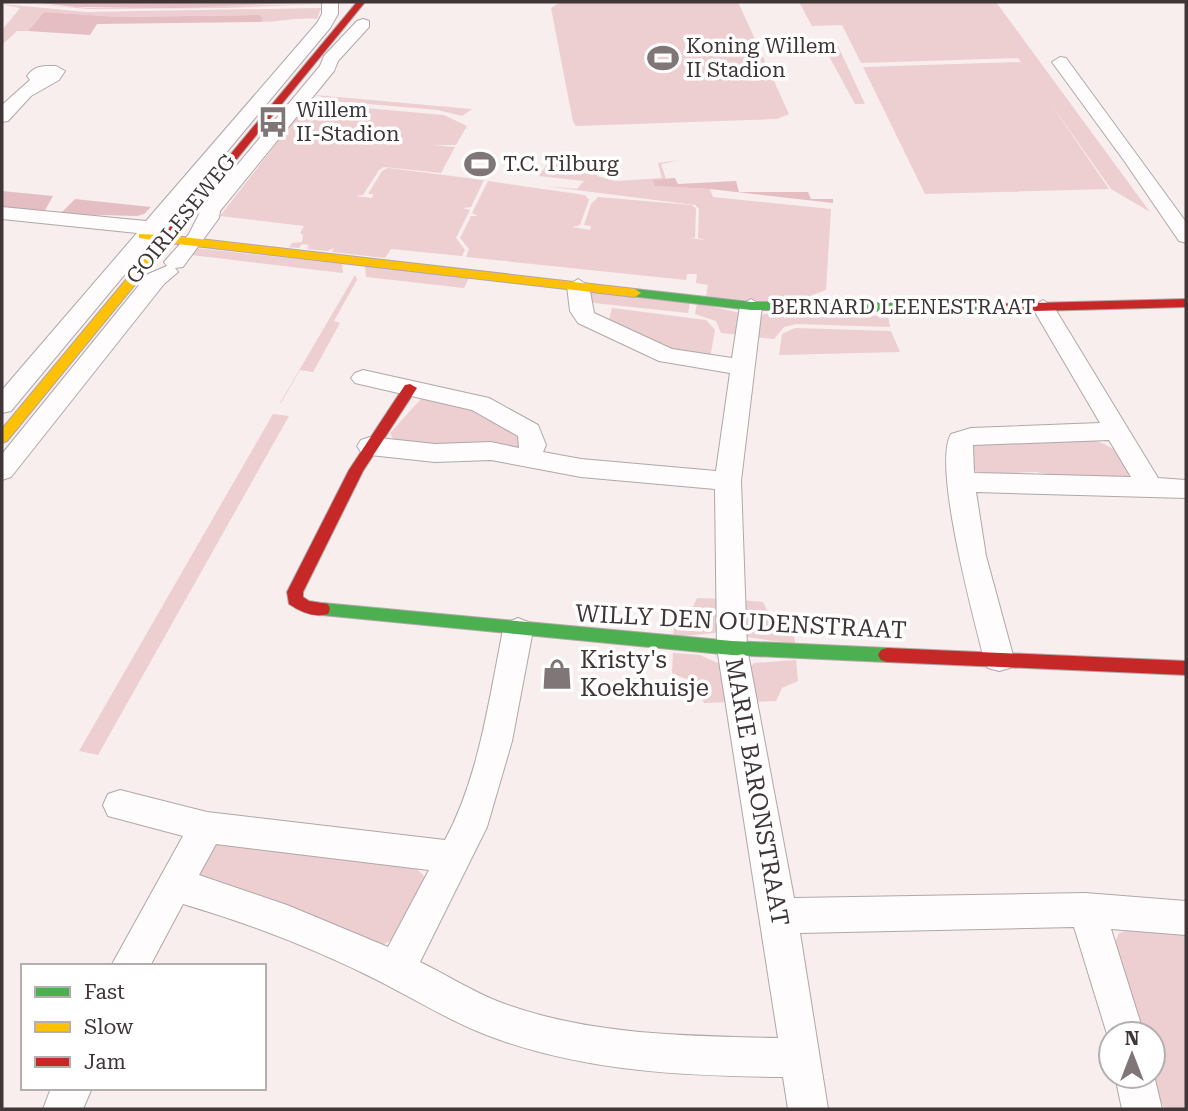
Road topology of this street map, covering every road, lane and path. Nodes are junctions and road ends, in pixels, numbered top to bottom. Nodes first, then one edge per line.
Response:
1 (330, 2) edge
2 (361, 2) edge
3 (354, 22) junction
4 (1060, 62) dead end
5 (304, 68) junction
6 (325, 70) junction
7 (41, 78) dead end
8 (2, 117) edge
9 (230, 171) junction
10 (181, 206) junction
11 (2, 213) edge
12 (153, 234) junction
13 (1186, 236) edge
14 (194, 238) junction
15 (578, 286) junction
16 (93, 298) junction
17 (126, 301) junction
18 (1186, 303) edge
19 (751, 306) junction
20 (1043, 307) junction
21 (742, 367) junction
22 (363, 378) dead end
23 (410, 388) junction
24 (2, 405) edge
25 (1116, 431) junction
26 (2, 438) edge
27 (370, 446) junction
28 (528, 458) junction
29 (2, 471) edge
30 (729, 481) junction
31 (961, 482) junction
32 (1150, 488) junction
33 (1186, 489) edge
34 (518, 631) junction
35 (732, 648) junction
36 (999, 659) junction
37 (1186, 668) edge
38 (120, 805) dead end
39 (207, 827) junction
40 (453, 857) junction
41 (174, 885) junction
42 (1085, 910) junction
43 (779, 916) junction
44 (1186, 918) edge
45 (131, 964) edge
46 (396, 970) junction
47 (1121, 1020) edge
48 (801, 1058) junction
49 (71, 1090) edge
50 (1138, 1090) edge
51 (63, 1109) edge
52 (808, 1109) edge
53 (1142, 1109) edge

1 - 10 street, GOIRLESEWEG
2 - 3 street, GOIRLESEWEG
3 - 5 street, GOIRLESEWEG
3 - 6 street, GOIRLESEWEG
4 - 13 street
5 - 6 street
5 - 9 street, GOIRLESEWEG
6 - 9 street, GOIRLESEWEG
7 - 8 street
9 - 10 street, GOIRLESEWEG
9 - 14 street, GOIRLESEWEG
10 - 12 street, GOIRLESEWEG
11 - 12 street
12 - 14 street, BERNARD LEENESTRAAT
12 - 16 street, GOIRLESEWEG
12 - 17 street, GOIRLESEWEG
14 - 15 street, BERNARD LEENESTRAAT
14 - 17 street, GOIRLESEWEG
15 - 19 street, BERNARD LEENESTRAAT
15 - 21 street
16 - 17 street
16 - 24 street, GOIRLESEWEG
17 - 26 street, GOIRLESEWEG
17 - 29 street, GOIRLESEWEG
18 - 20 street, BERNARD LEENESTRAAT
19 - 20 street, BERNARD LEENESTRAAT
19 - 21 street, MARIE BARONSTRAAT
20 - 25 street
21 - 30 street, MARIE BARONSTRAAT
22 - 23 street
23 - 27 street
23 - 28 street
25 - 31 street
25 - 32 street
27 - 28 street
27 - 34 street, WILLY DEN OUDENSTRAAT
28 - 30 street
30 - 35 street, MARIE BARONSTRAAT
31 - 32 street
31 - 36 street
32 - 33 street
34 - 35 street, WILLY DEN OUDENSTRAAT
34 - 40 street
35 - 36 street, WILLY DEN OUDENSTRAAT
35 - 43 street, MARIE BARONSTRAAT
36 - 37 street, WILLY DEN OUDENSTRAAT
38 - 39 street
39 - 40 street
39 - 41 street
40 - 46 street
41 - 45 street
41 - 46 street
42 - 43 street
42 - 44 street
42 - 47 street
43 - 48 street, MARIE BARONSTRAAT
46 - 48 street
48 - 52 street, MARIE BARONSTRAAT
49 - 51 street
50 - 53 street

